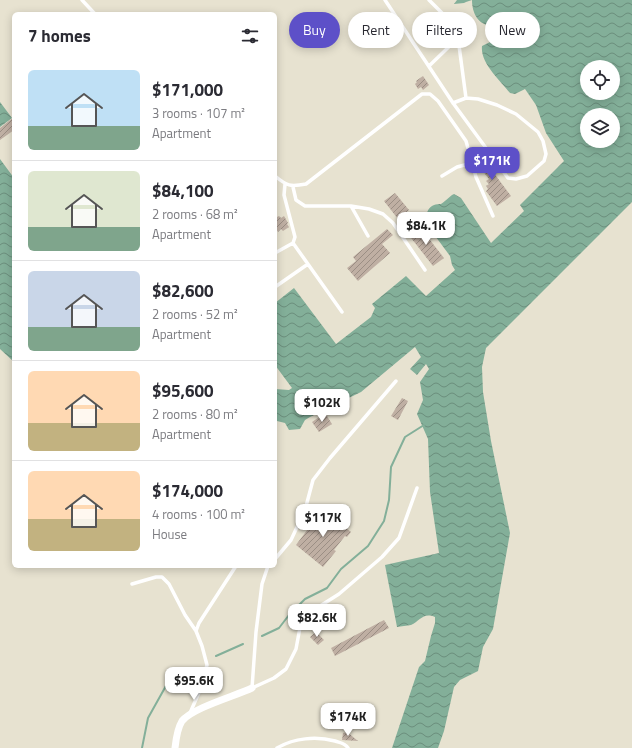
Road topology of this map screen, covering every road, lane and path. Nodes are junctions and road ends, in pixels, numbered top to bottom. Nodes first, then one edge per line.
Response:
1 (82, 0) edge
2 (385, 0) edge
3 (429, 0) edge
4 (92, 12) edge
5 (441, 12) edge
6 (448, 48) edge
7 (459, 48) edge
8 (429, 66) junction
9 (466, 98) junction
10 (453, 103) junction
11 (472, 163) junction
12 (442, 176) dead end
13 (277, 178) edge
14 (285, 184) junction
15 (293, 187) junction
16 (351, 206) junction
17 (493, 216) dead end
18 (368, 236) dead end
19 (293, 243) junction
20 (277, 252) edge
21 (308, 264) junction
22 (425, 270) dead end
23 (277, 286) edge
24 (342, 312) dead end
25 (396, 381) dead end
26 (417, 488) dead end
27 (277, 557) edge
28 (235, 568) edge
29 (267, 568) edge
30 (132, 584) dead end
31 (196, 631) junction
32 (252, 688) junction
33 (190, 715) junction
34 (175, 748) edge
35 (277, 748) edge
36 (348, 748) edge

1 - 4 lane
2 - 8 lane
3 - 5 lane
6 - 8 lane
7 - 9 lane
8 - 10 lane
9 - 10 lane
9 - 10 lane
11 - 12 lane
11 - 15 lane
11 - 17 lane
13 - 14 lane
14 - 15 lane
14 - 19 lane
15 - 16 lane
16 - 18 lane
16 - 22 lane
19 - 20 lane
19 - 21 lane
21 - 23 lane
21 - 24 lane
25 - 27 lane
26 - 32 lane
28 - 31 lane
29 - 32 lane
30 - 31 lane
31 - 33 lane
32 - 33 street
33 - 34 street
35 - 36 lane

